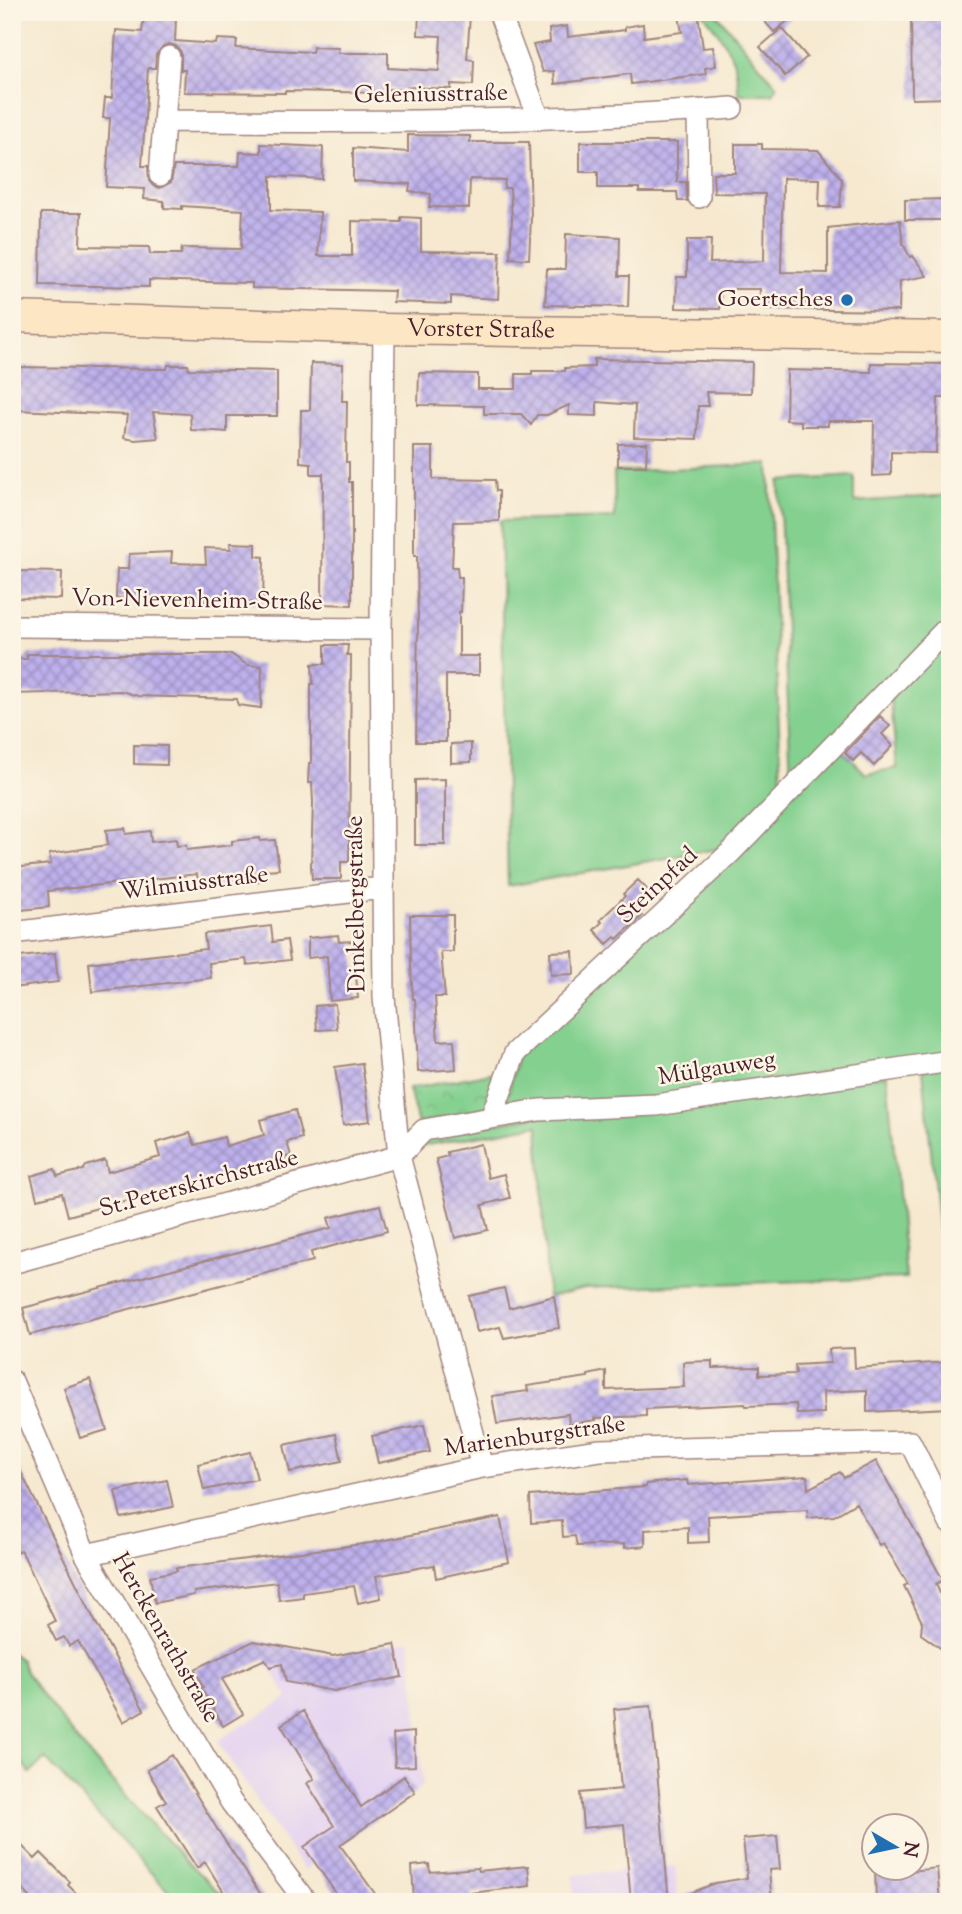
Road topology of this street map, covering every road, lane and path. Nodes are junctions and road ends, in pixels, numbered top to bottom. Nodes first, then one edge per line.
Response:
1 (499, 12) edge
2 (169, 57) dead end
3 (732, 108) dead end
4 (698, 110) junction
5 (539, 120) junction
6 (164, 121) junction
7 (160, 176) dead end
8 (699, 197) dead end
9 (12, 317) edge
10 (384, 329) junction
11 (950, 337) edge
12 (950, 625) edge
13 (12, 626) edge
14 (381, 629) junction
15 (383, 888) junction
16 (12, 933) edge
17 (950, 1060) edge
18 (491, 1118) junction
19 (399, 1156) junction
20 (12, 1263) edge
21 (12, 1381) edge
22 (482, 1467) junction
23 (950, 1523) edge
24 (86, 1555) junction
25 (306, 1902) edge

1 - 5 street
2 - 6 street
3 - 4 street, Geleniusstraße
4 - 5 street, Geleniusstraße
4 - 8 street
5 - 6 street, Geleniusstraße
6 - 7 street
9 - 10 main road, Vorster Straße
10 - 11 main road, Vorster Straße
10 - 14 street, Dinkelbergstraße
12 - 18 street, Steinpfad
13 - 14 street, Von-Nievenheim-Straße
14 - 15 street, Dinkelbergstraße
15 - 16 street, Wilmiusstraße
15 - 19 street, Dinkelbergstraße
17 - 18 street, Mülgauweg
18 - 19 street
19 - 20 street, St.Peterskirchstraße
19 - 22 street, Dinkelbergstraße
21 - 24 street, Herckenrathstraße
22 - 23 street, Marienburgstraße
22 - 24 street, Marienburgstraße
24 - 25 street, Herckenrathstraße

